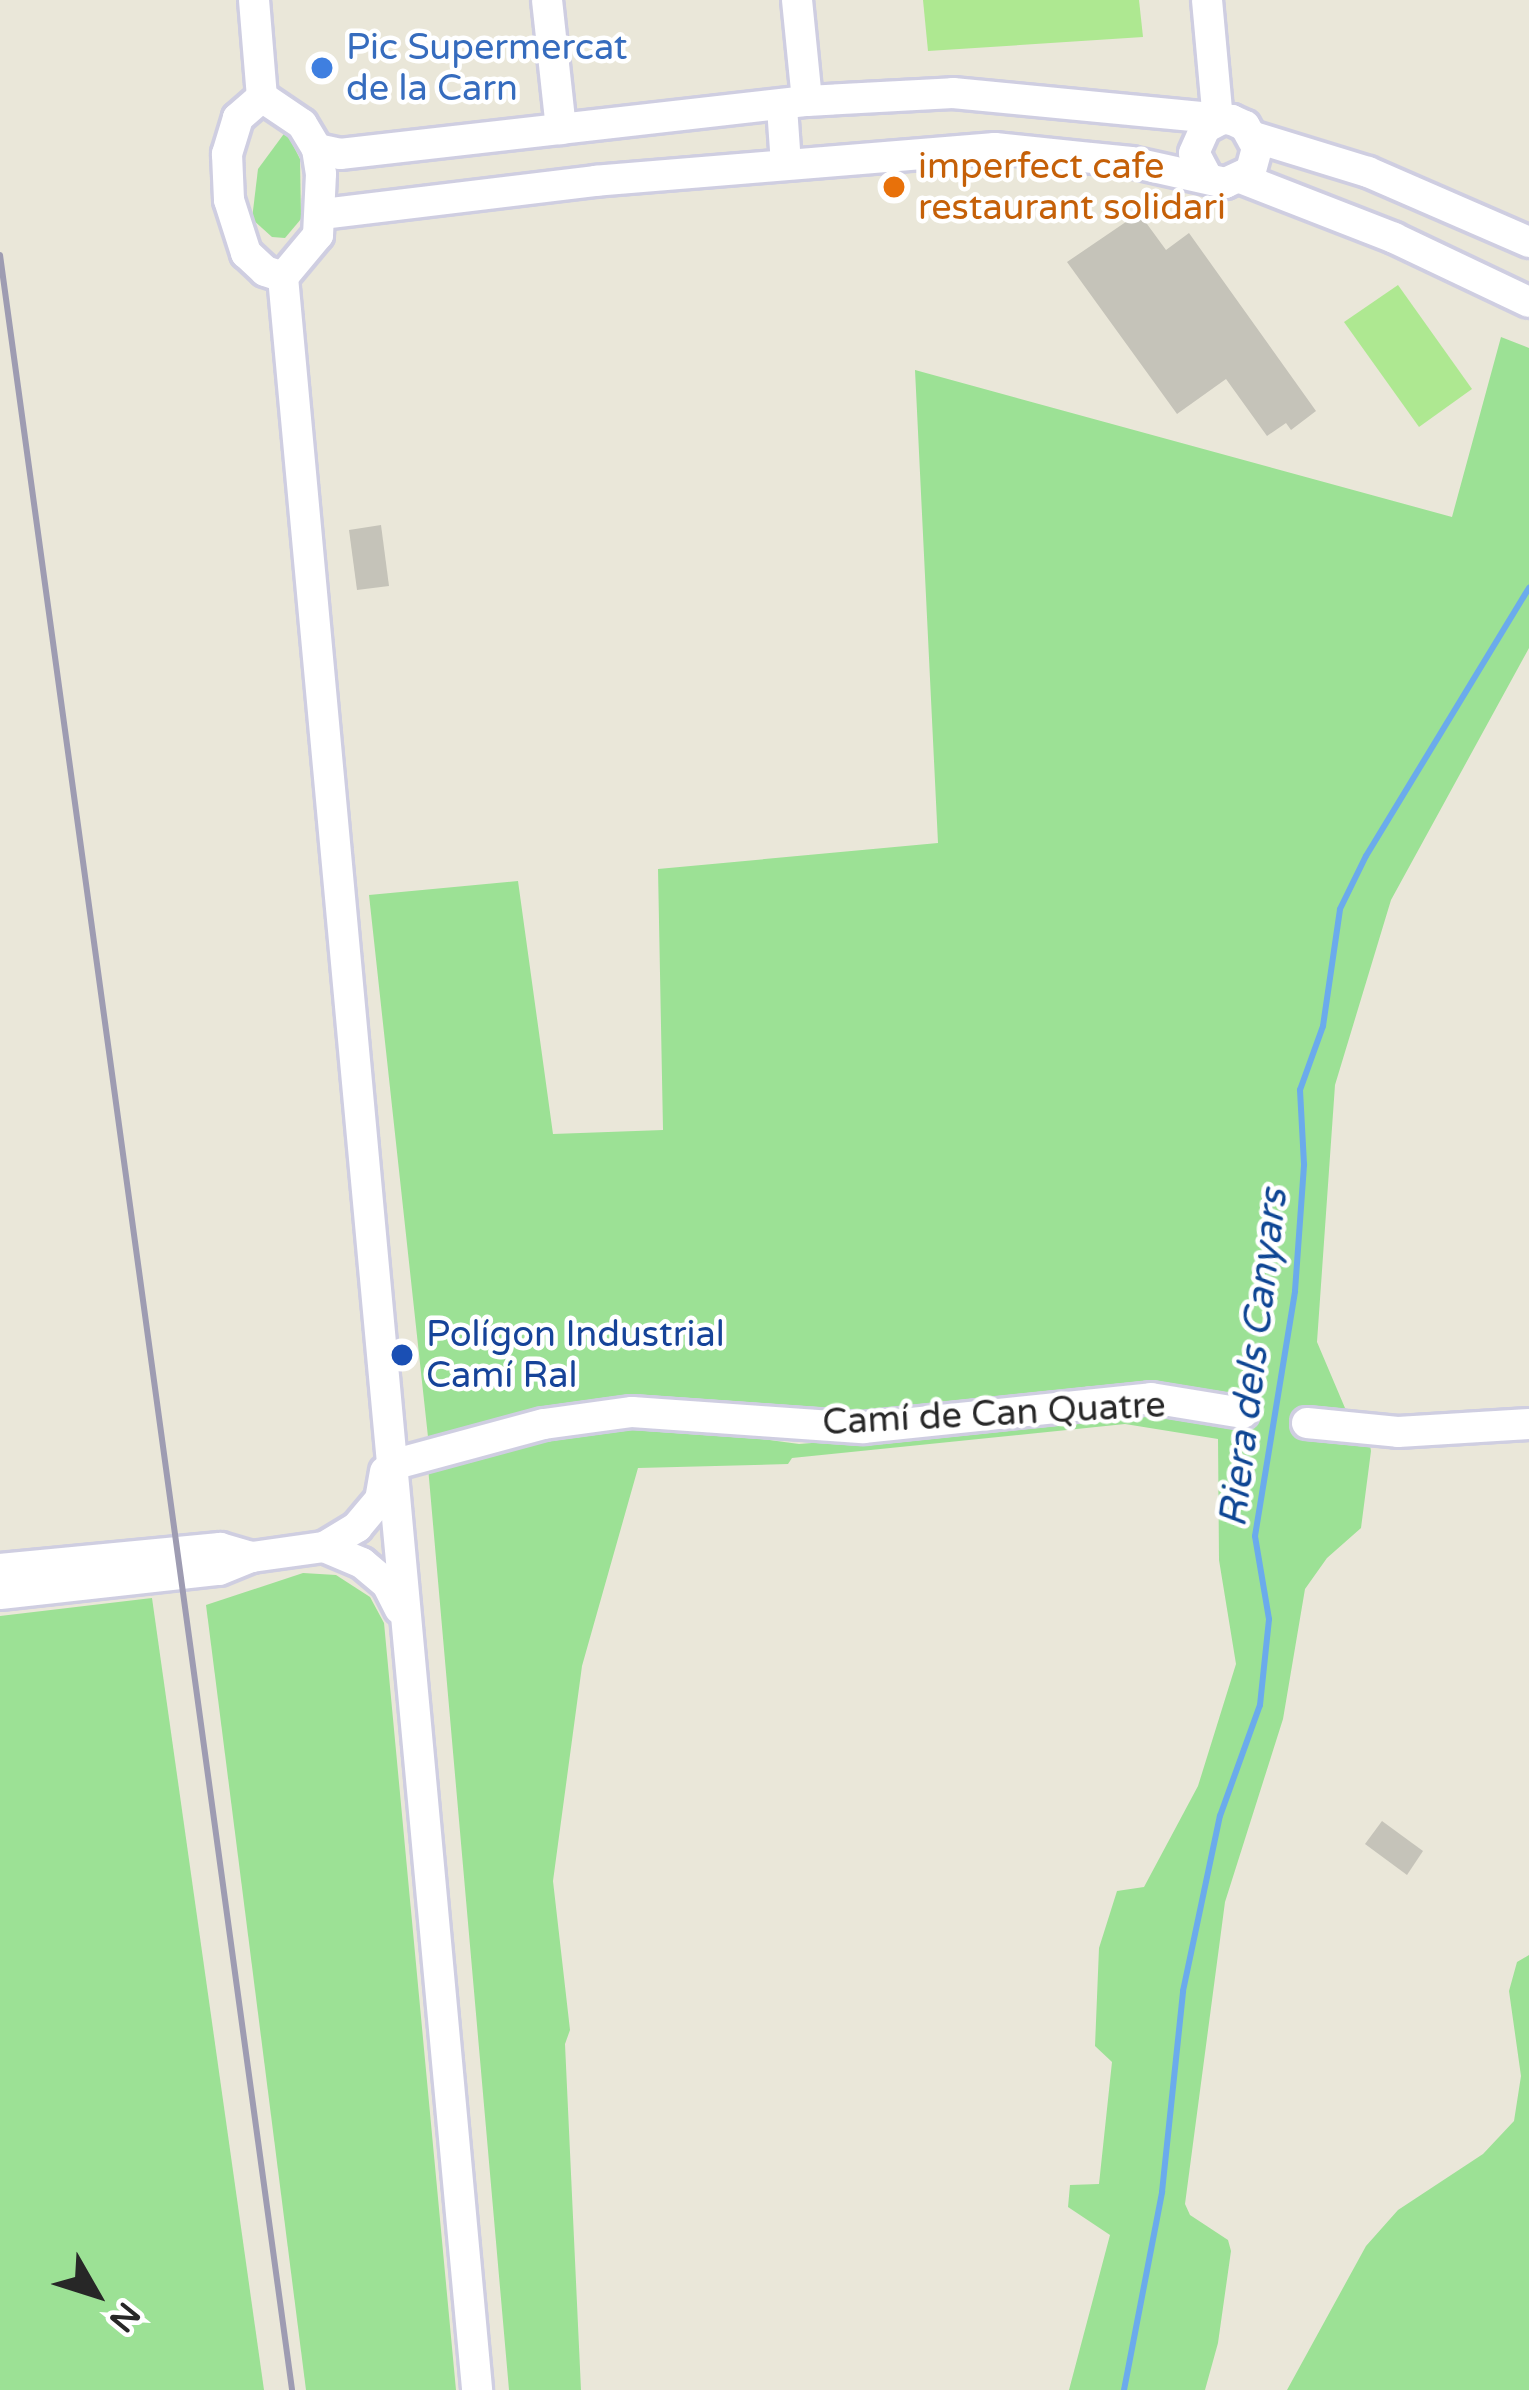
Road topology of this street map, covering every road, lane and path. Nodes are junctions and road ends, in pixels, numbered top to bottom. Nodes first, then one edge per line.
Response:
1 (254, 0) edge
2 (547, 0) edge
3 (797, 0) edge
4 (1207, 0) edge
5 (262, 97) junction
6 (838, 101) junction
7 (794, 104) junction
8 (1218, 121) junction
9 (561, 131) junction
10 (1254, 137) junction
11 (317, 149) junction
12 (847, 157) junction
13 (786, 164) junction
14 (1207, 177) junction
15 (1243, 178) junction
16 (596, 181) junction
17 (541, 187) junction
18 (322, 214) junction
19 (1529, 242) edge
20 (283, 277) junction
21 (1529, 302) edge
22 (1243, 1413) dead end
23 (1307, 1423) dead end
24 (1529, 1424) edge
25 (391, 1456) junction
26 (324, 1547) junction
27 (252, 1557) junction
28 (0, 1569) edge
29 (0, 1594) edge
30 (403, 1614) junction
31 (477, 2390) edge

1 - 5 street
2 - 9 street
3 - 7 street
4 - 8 street
5 - 11 street
5 - 20 street
6 - 7 street
6 - 8 street
6 - 12 street
7 - 9 street
7 - 13 street
8 - 10 street
8 - 14 street
9 - 11 street
9 - 16 street
9 - 17 street
10 - 15 street
10 - 19 street
11 - 18 street
12 - 13 street
12 - 14 street
13 - 16 street
14 - 15 street
15 - 21 street
16 - 17 street
17 - 18 street
18 - 20 street
20 - 25 street
22 - 25 street, Camí de Can Quatre
23 - 24 street
25 - 26 street
25 - 30 street
26 - 27 street
26 - 30 street
27 - 28 street
27 - 29 street
30 - 31 street

